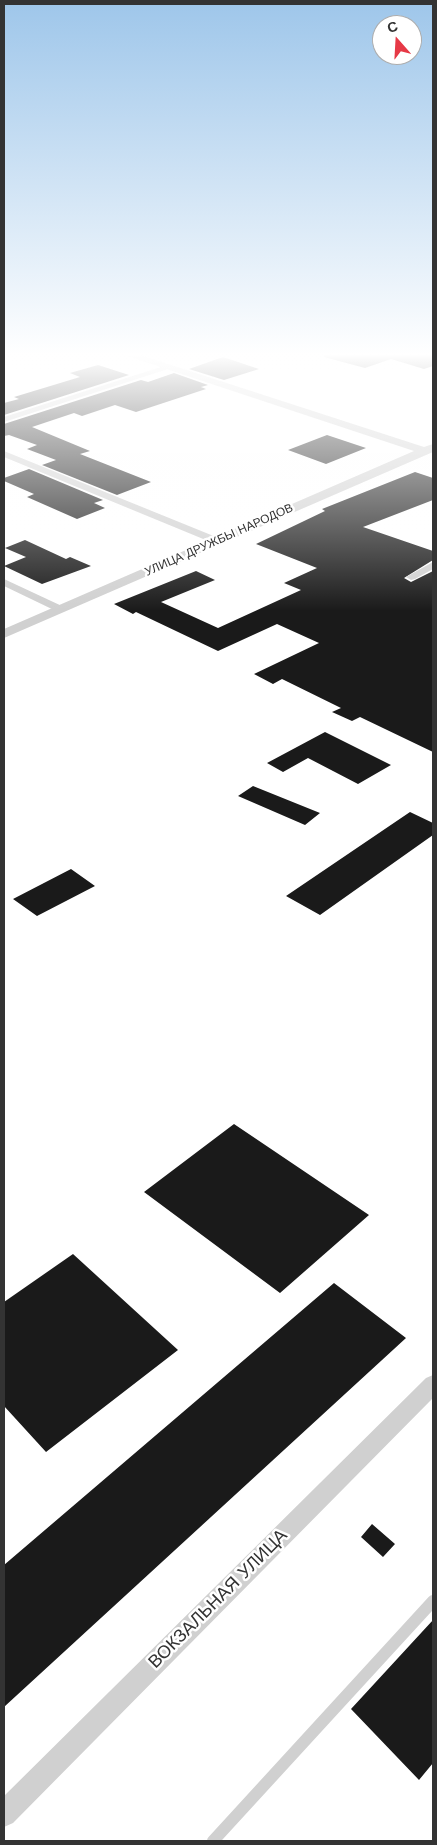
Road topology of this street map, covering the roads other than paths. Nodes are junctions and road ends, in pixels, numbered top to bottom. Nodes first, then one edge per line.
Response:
1 (392, 438) edge
2 (430, 450) edge
3 (4, 454) edge
4 (217, 541) junction
5 (433, 565) edge
6 (411, 576) dead end
7 (4, 582) edge
8 (60, 609) junction
9 (4, 634) edge
10 (433, 1384) edge
11 (433, 1601) edge
12 (4, 1814) edge
13 (213, 1841) edge

1 - 2 street
2 - 4 street, УЛИЦА ДРУЖБЫ НАРОДОВ
3 - 4 street
4 - 8 street, УЛИЦА ДРУЖБЫ НАРОДОВ
5 - 6 street
7 - 8 street
8 - 9 street, УЛИЦА ДРУЖБЫ НАРОДОВ
10 - 12 street, ВОКЗАЛЬНАЯ УЛИЦА
11 - 13 lane

